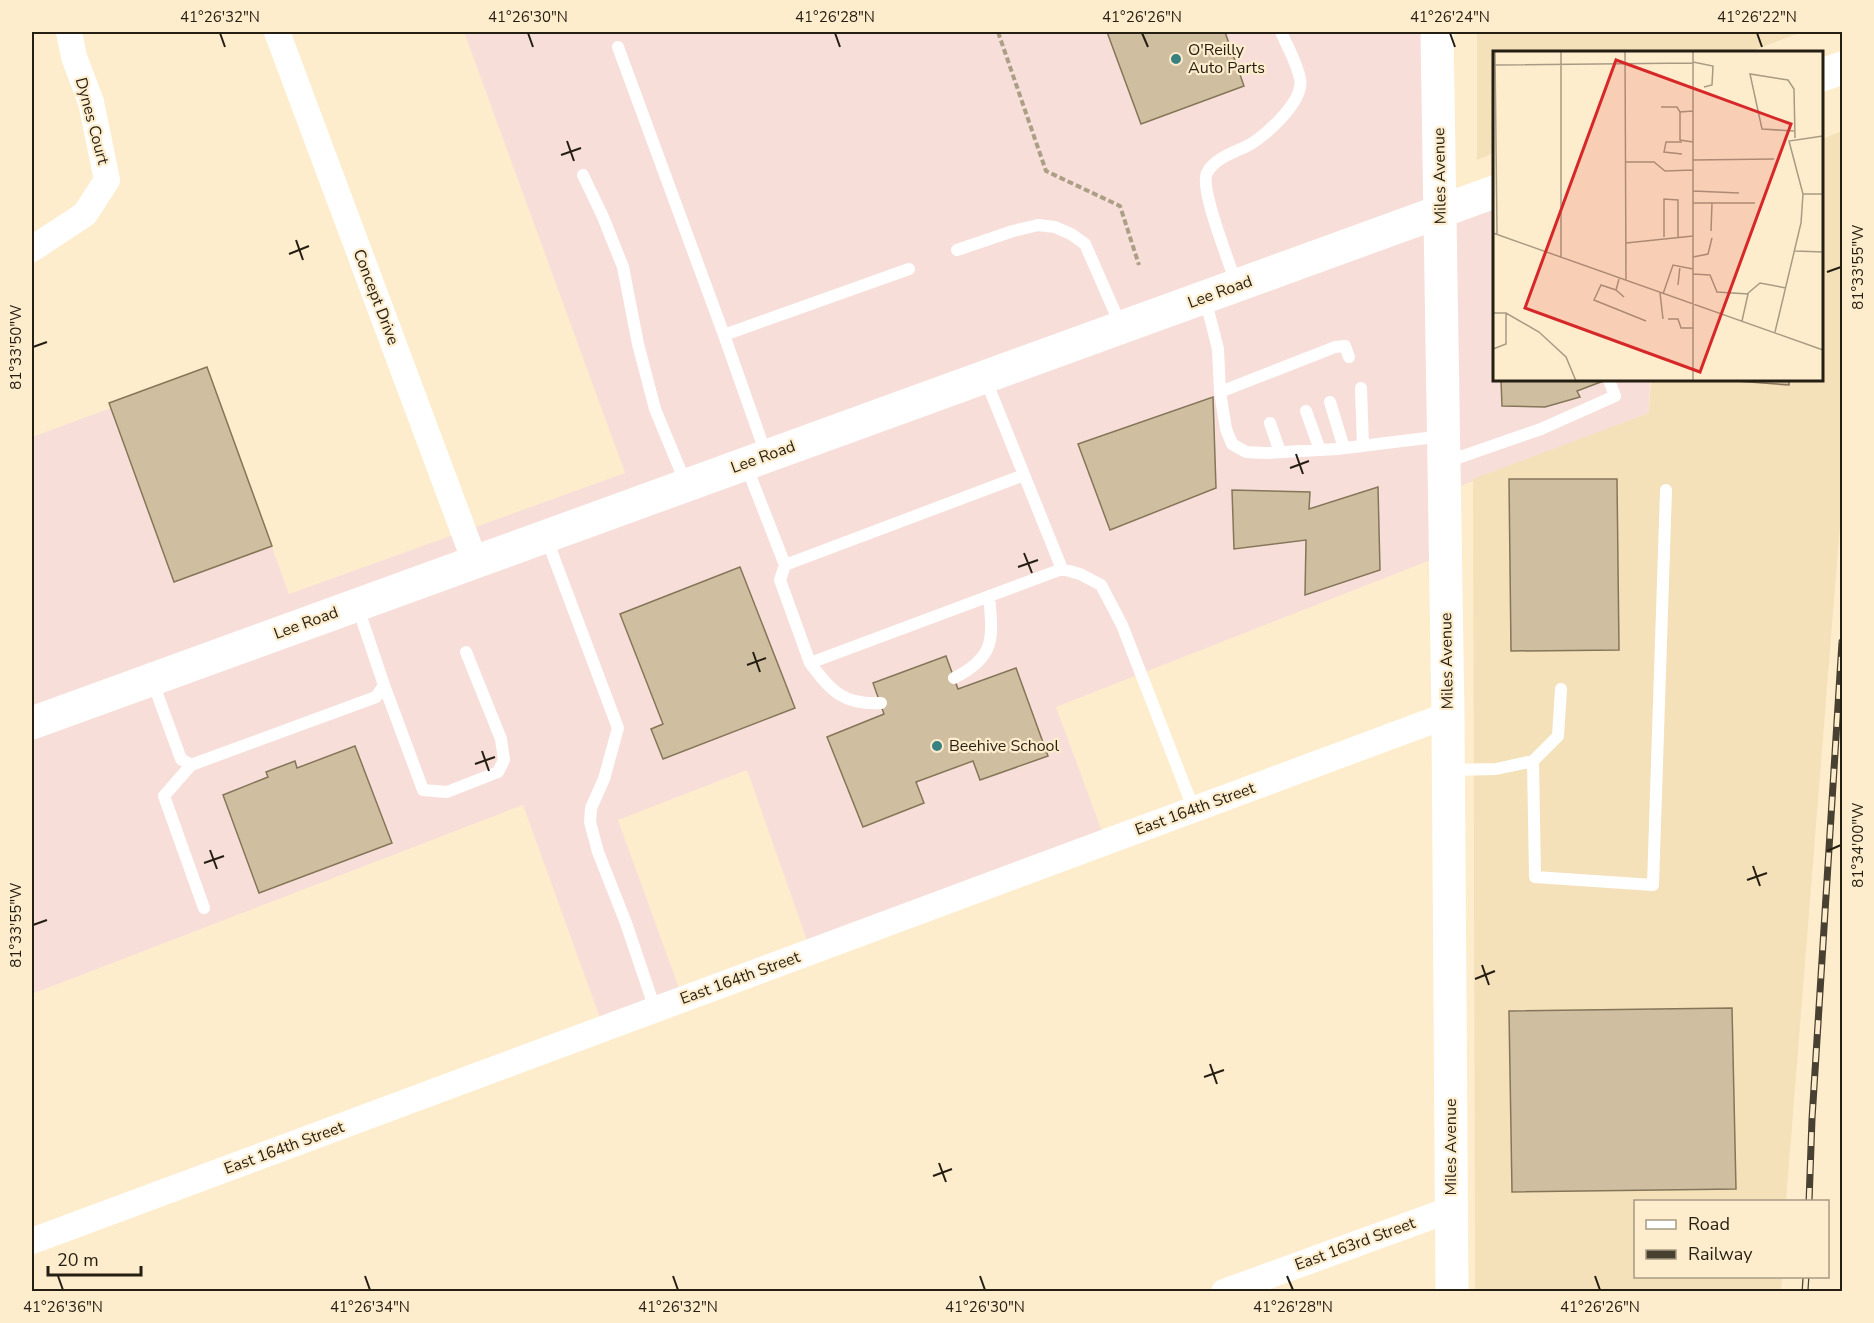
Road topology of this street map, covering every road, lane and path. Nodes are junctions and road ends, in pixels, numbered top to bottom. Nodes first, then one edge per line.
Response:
1 (69, 32) edge
2 (277, 32) edge
3 (998, 32) edge
4 (1281, 32) edge
5 (1437, 32) edge
6 (618, 47) dead end
7 (1842, 68) edge
8 (1823, 74) edge
9 (583, 175) dead end
10 (1493, 192) edge
11 (1440, 212) junction
12 (32, 249) edge
13 (957, 250) dead end
14 (1139, 265) dead end
15 (909, 268) dead end
16 (1237, 286) junction
17 (1205, 297) junction
18 (1122, 327) junction
19 (724, 335) junction
20 (1349, 357) dead end
21 (984, 377) junction
22 (1609, 381) edge
23 (1360, 388) dead end
24 (1220, 392) junction
25 (1330, 402) dead end
26 (1306, 411) dead end
27 (1270, 423) dead end
28 (1363, 446) junction
29 (1344, 448) junction
30 (1444, 449) junction
31 (1320, 450) junction
32 (1280, 452) junction
33 (756, 460) junction
34 (1024, 476) junction
35 (686, 485) junction
36 (1666, 490) dead end
37 (546, 536) junction
38 (476, 562) junction
39 (785, 565) junction
40 (1062, 569) junction
41 (989, 596) junction
42 (357, 605) junction
43 (465, 652) dead end
44 (810, 663) junction
45 (954, 678) dead end
46 (152, 679) junction
47 (384, 685) junction
48 (1561, 689) dead end
49 (880, 704) dead end
50 (1448, 715) junction
51 (32, 723) edge
52 (1533, 761) junction
53 (191, 765) junction
54 (1449, 770) junction
55 (1194, 810) junction
56 (204, 908) dead end
57 (656, 1009) junction
58 (1452, 1209) junction
59 (32, 1242) edge
60 (1224, 1292) edge
61 (1452, 1292) edge

1 - 12 street, Dynes Court
2 - 38 street, Concept Drive
3 - 14 path
4 - 16 lane
5 - 11 main road, Miles Avenue
6 - 19 lane
7 - 8 main road
9 - 35 lane
10 - 11 main road, Lee Road
11 - 16 main road, Lee Road
11 - 30 main road, Miles Avenue
13 - 18 lane
15 - 19 lane
16 - 17 main road, Lee Road
17 - 18 main road, Lee Road
17 - 24 lane
18 - 21 main road, Lee Road
19 - 33 lane
20 - 24 lane
21 - 33 main road, Lee Road
21 - 34 lane
22 - 30 lane
23 - 28 lane
24 - 32 lane
25 - 29 lane
26 - 31 lane
27 - 32 lane
28 - 29 lane
28 - 30 lane
29 - 31 lane
30 - 50 main road, Miles Avenue
31 - 32 lane
33 - 35 main road, Lee Road
33 - 39 lane
34 - 39 lane
34 - 40 lane
35 - 37 main road, Lee Road
36 - 52 lane
37 - 38 main road, Lee Road
37 - 57 lane
38 - 42 main road, Lee Road
39 - 44 lane
40 - 41 lane
40 - 55 lane
41 - 44 lane
41 - 45 lane
42 - 46 main road, Lee Road
42 - 47 lane
43 - 47 lane
44 - 49 lane
46 - 51 main road, Lee Road
46 - 53 lane
47 - 53 lane
48 - 52 lane
50 - 54 main road, Miles Avenue
50 - 55 street, East 164th Street
52 - 54 lane
53 - 56 lane
54 - 58 main road, Miles Avenue
55 - 57 street, East 164th Street
57 - 59 street, East 164th Street
58 - 60 street, East 163rd Street
58 - 61 main road, Miles Avenue

